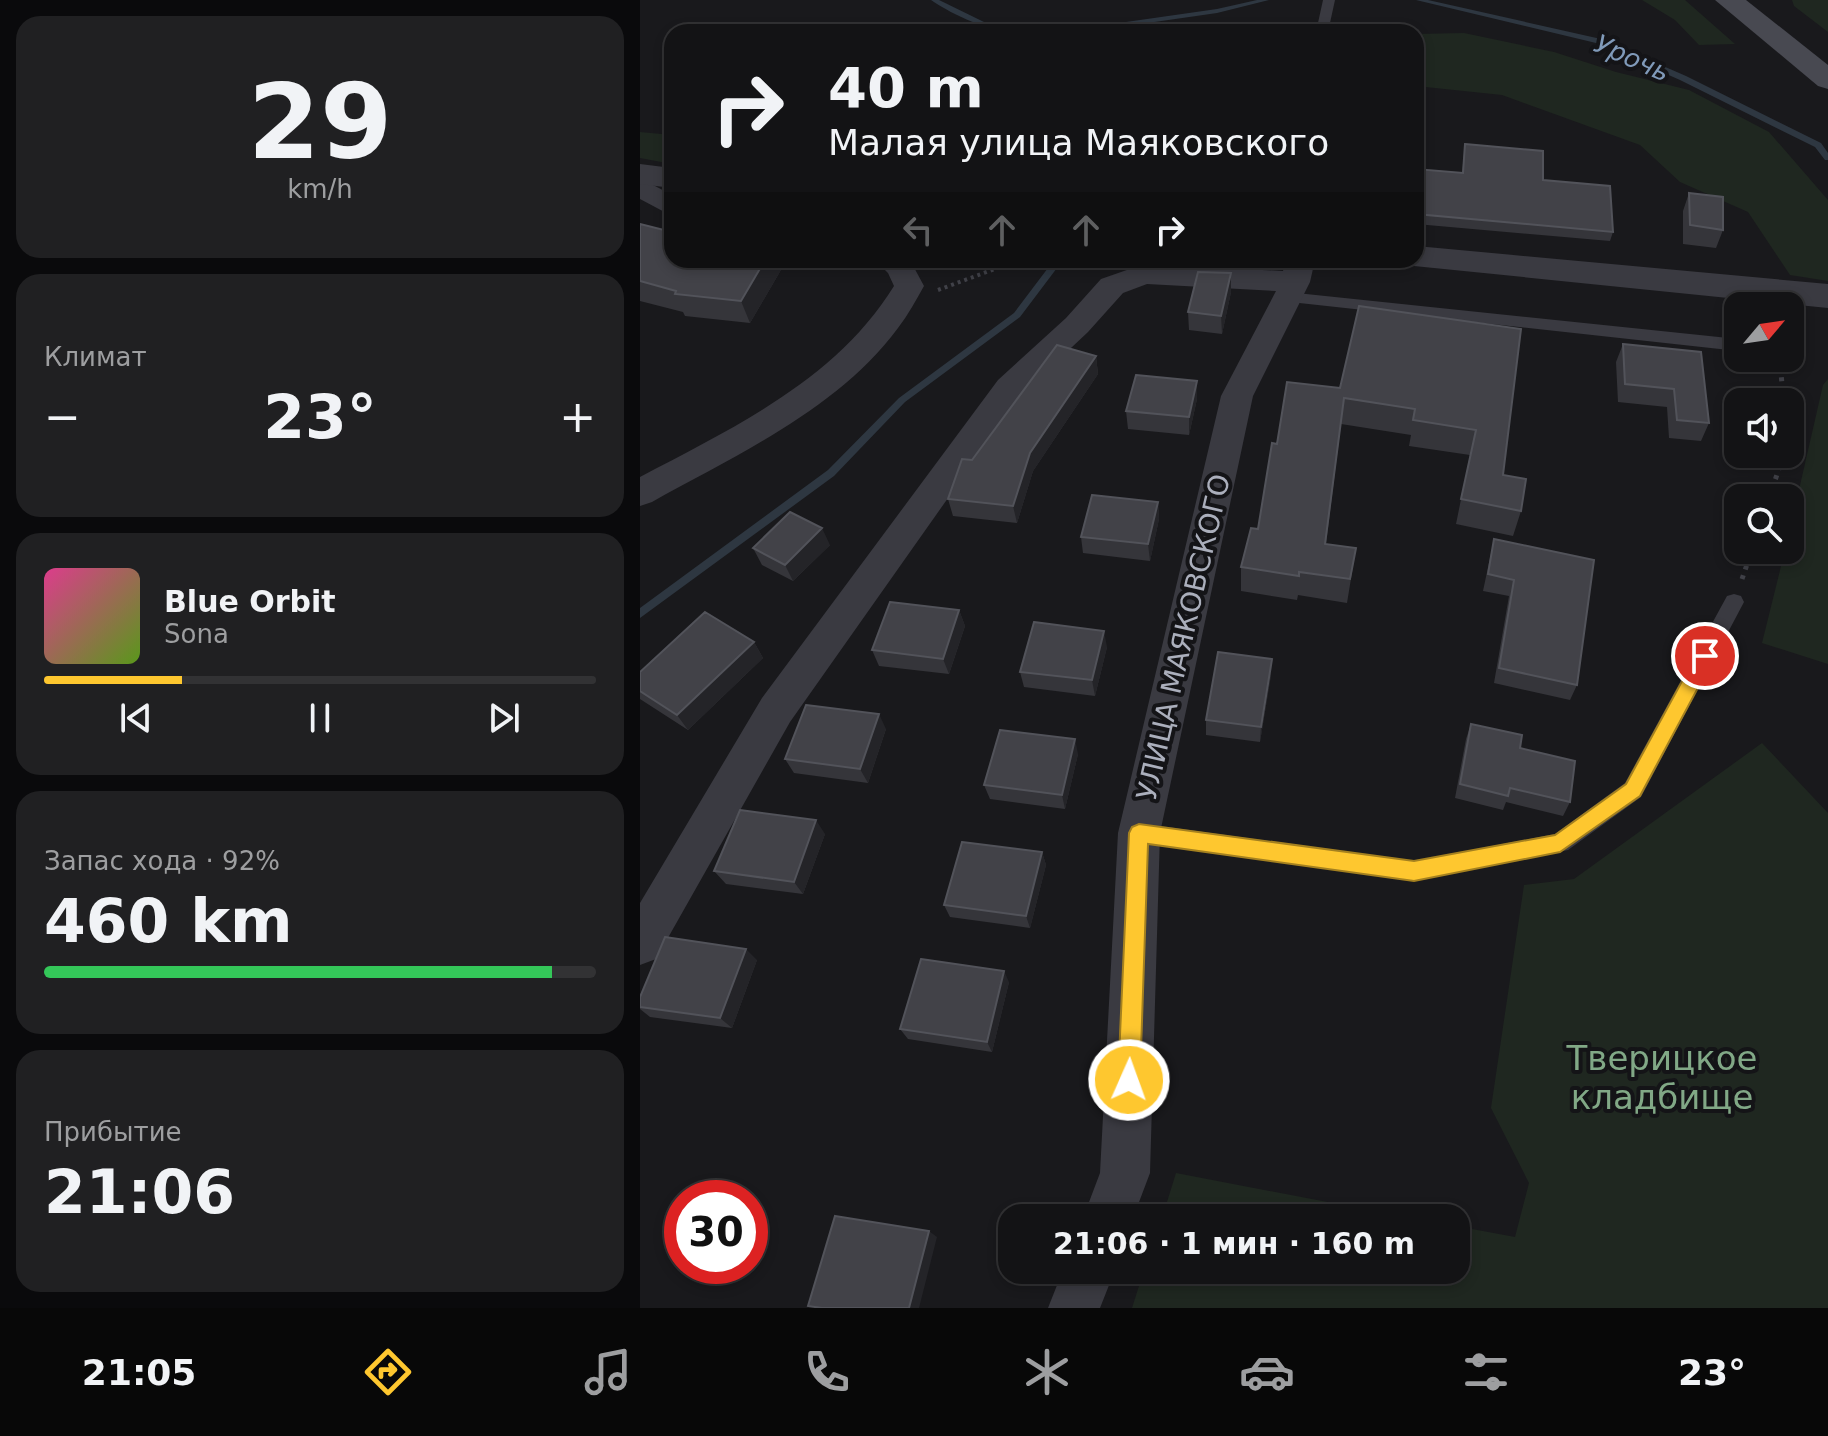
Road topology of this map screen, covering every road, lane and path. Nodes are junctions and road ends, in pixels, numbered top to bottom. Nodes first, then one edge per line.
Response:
1 (1329, 0) edge
2 (1742, 4) edge
3 (1324, 24) edge
4 (1828, 80) edge
5 (640, 174) edge
6 (664, 177) edge
7 (640, 187) edge
8 (664, 202) edge
9 (1424, 258) edge
10 (900, 268) edge
11 (995, 268) edge
12 (1294, 280) edge
13 (1828, 296) edge
14 (891, 317) junction
15 (1724, 343) edge
16 (640, 493) edge
17 (1734, 602) dead end
18 (1139, 833) junction
19 (640, 944) edge
20 (1113, 1204) edge
21 (1083, 1284) edge
22 (1074, 1308) edge

1 - 3 lane
2 - 4 main road
5 - 6 street
7 - 8 street
9 - 13 street
10 - 14 street
11 - 14 path
12 - 15 lane
12 - 18 street, УЛИЦА МАЯКОВСКОГО
12 - 19 street
14 - 16 street
17 - 18 lane
18 - 20 street, УЛИЦА МАЯКОВСКОГО
21 - 22 street

